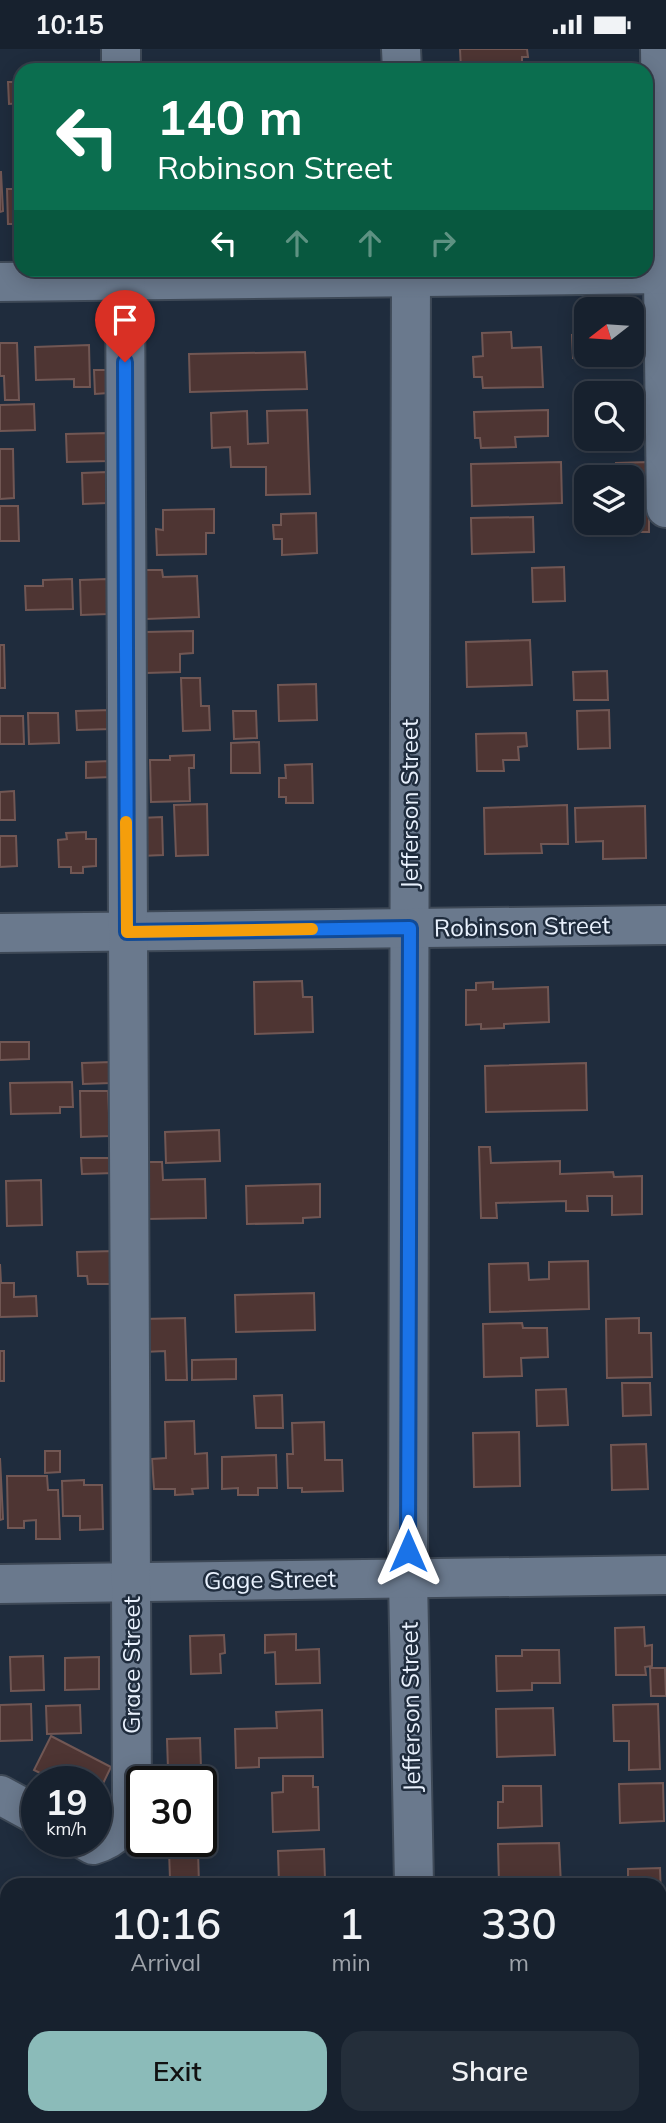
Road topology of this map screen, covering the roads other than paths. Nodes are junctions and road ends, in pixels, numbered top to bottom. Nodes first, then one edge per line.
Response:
1 (660, 49) edge
2 (664, 274) edge
3 (89, 277) edge
4 (125, 277) edge
5 (411, 277) edge
6 (0, 282) edge
7 (666, 507) edge
8 (666, 925) edge
9 (410, 928) junction
10 (127, 932) junction
11 (0, 933) edge
12 (666, 1575) edge
13 (408, 1579) junction
14 (131, 1582) junction
15 (0, 1584) edge
16 (0, 1795) edge
17 (21, 1806) edge
18 (112, 1837) edge
19 (414, 1878) edge

1 - 2 street
2 - 7 street
3 - 6 street
4 - 10 street, Grace Street
5 - 9 street, Jefferson Street
8 - 9 street, Robinson Street
9 - 10 street, Robinson Street
9 - 13 street, Jefferson Street
10 - 11 street, Robinson Street
10 - 14 street, Grace Street
12 - 13 street, Gage Street
13 - 14 street, Gage Street
13 - 19 street, Jefferson Street
14 - 15 street, Gage Street
14 - 18 street, Grace Street
16 - 17 street

